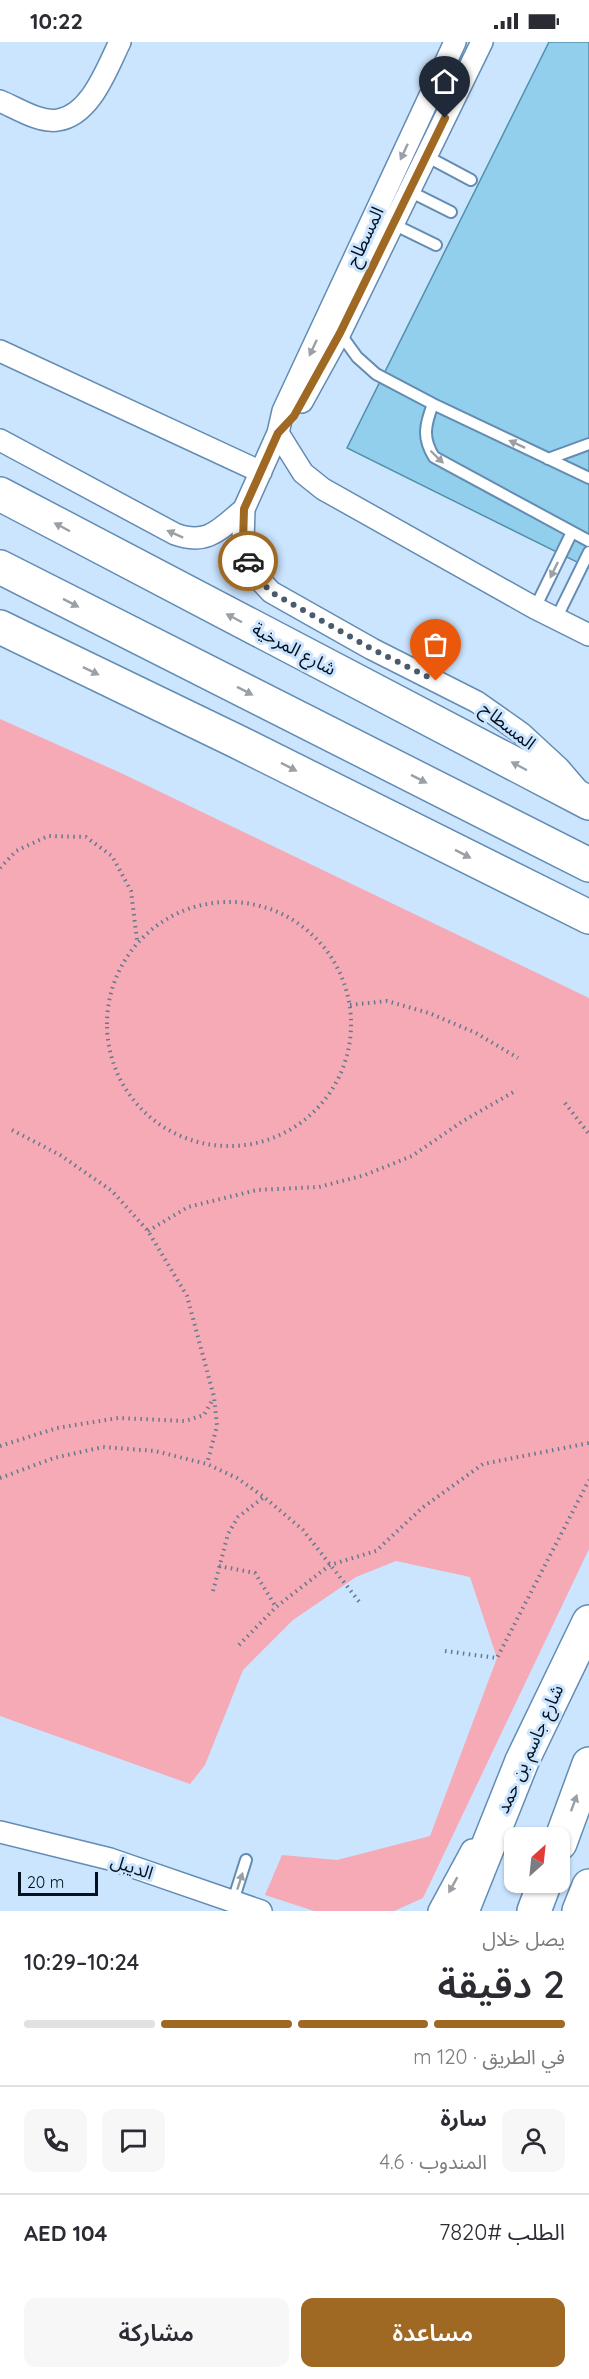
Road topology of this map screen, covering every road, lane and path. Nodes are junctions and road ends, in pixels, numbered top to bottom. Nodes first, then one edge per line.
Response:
1 (120, 42) edge
2 (455, 42) edge
3 (482, 42) edge
4 (0, 101) edge
5 (426, 156) junction
6 (471, 180) dead end
7 (409, 191) junction
8 (451, 213) dead end
9 (393, 224) junction
10 (436, 245) dead end
11 (332, 329) junction
12 (0, 351) edge
13 (433, 404) junction
14 (278, 433) junction
15 (0, 441) edge
16 (589, 444) edge
17 (548, 459) junction
18 (261, 472) junction
19 (589, 478) edge
20 (0, 494) edge
21 (244, 509) junction
22 (572, 532) junction
23 (589, 541) edge
24 (589, 552) edge
25 (0, 567) edge
26 (535, 608) junction
27 (556, 619) junction
28 (0, 627) edge
29 (589, 635) edge
30 (589, 803) edge
31 (589, 865) edge
32 (0, 868) edge
33 (589, 917) edge
34 (137, 941) junction
35 (350, 1005) junction
36 (518, 1058) dead end
37 (517, 1090) dead end
38 (565, 1103) dead end
39 (12, 1130) dead end
40 (589, 1134) edge
41 (148, 1231) junction
42 (214, 1398) junction
43 (589, 1443) edge
44 (0, 1446) edge
45 (207, 1464) junction
46 (0, 1478) edge
47 (589, 1480) edge
48 (264, 1497) junction
49 (330, 1565) junction
50 (219, 1566) junction
51 (213, 1592) dead end
52 (361, 1604) dead end
53 (276, 1607) junction
54 (589, 1622) edge
55 (239, 1645) dead end
56 (445, 1651) dead end
57 (522, 1761) junction
58 (589, 1764) edge
59 (566, 1827) edge
60 (0, 1832) edge
61 (246, 1860) dead end
62 (589, 1886) edge
63 (541, 1893) edge
64 (233, 1901) junction
65 (209, 1903) edge
66 (261, 1911) edge
67 (439, 1911) edge
68 (462, 1911) edge
69 (534, 1911) edge
70 (579, 1911) edge

1 - 4 street
2 -> 11 street, المسطاح
3 - 5 street, المسطاح
5 - 6 lane
5 - 7 street, المسطاح
7 - 8 lane
7 - 9 street, المسطاح
9 - 10 lane
9 - 11 street, المسطاح
11 - 13 lane
11 - 14 street, المسطاح
12 - 18 street
17 -> 13 lane
13 -> 22 lane
14 - 18 street, المسطاح
14 - 26 street
21 -> 15 street, المسطاح
16 - 17 lane
17 - 19 lane
18 - 21 street, المسطاح
30 -> 20 main road, شارع المرخية
21 - 30 street, المسطاح
22 - 23 lane
22 -> 26 lane
24 - 27 lane
25 -> 31 main road
26 - 27 street
27 - 29 street
28 -> 33 main road
32 - 34 path
34 - 35 path
34 - 35 path
35 - 36 path
37 - 41 path
38 - 40 path
39 - 41 path
41 - 42 path
42 - 44 path
42 - 45 path
43 - 49 path
45 - 46 path
45 - 48 path
47 - 56 path
48 - 49 path
48 - 50 path
49 - 52 path
49 - 53 path
50 - 51 path
50 - 53 path
53 - 55 path
54 - 57 main road, شارع جاسم بن حمد
57 -> 67 street
57 - 68 main road, شارع جاسم بن حمد
59 -> 58 main road
60 - 65 street, الديبل
64 -> 61 lane
62 - 70 main road
63 - 69 main road
64 - 65 street, الديبل
64 - 66 street, الديبل

